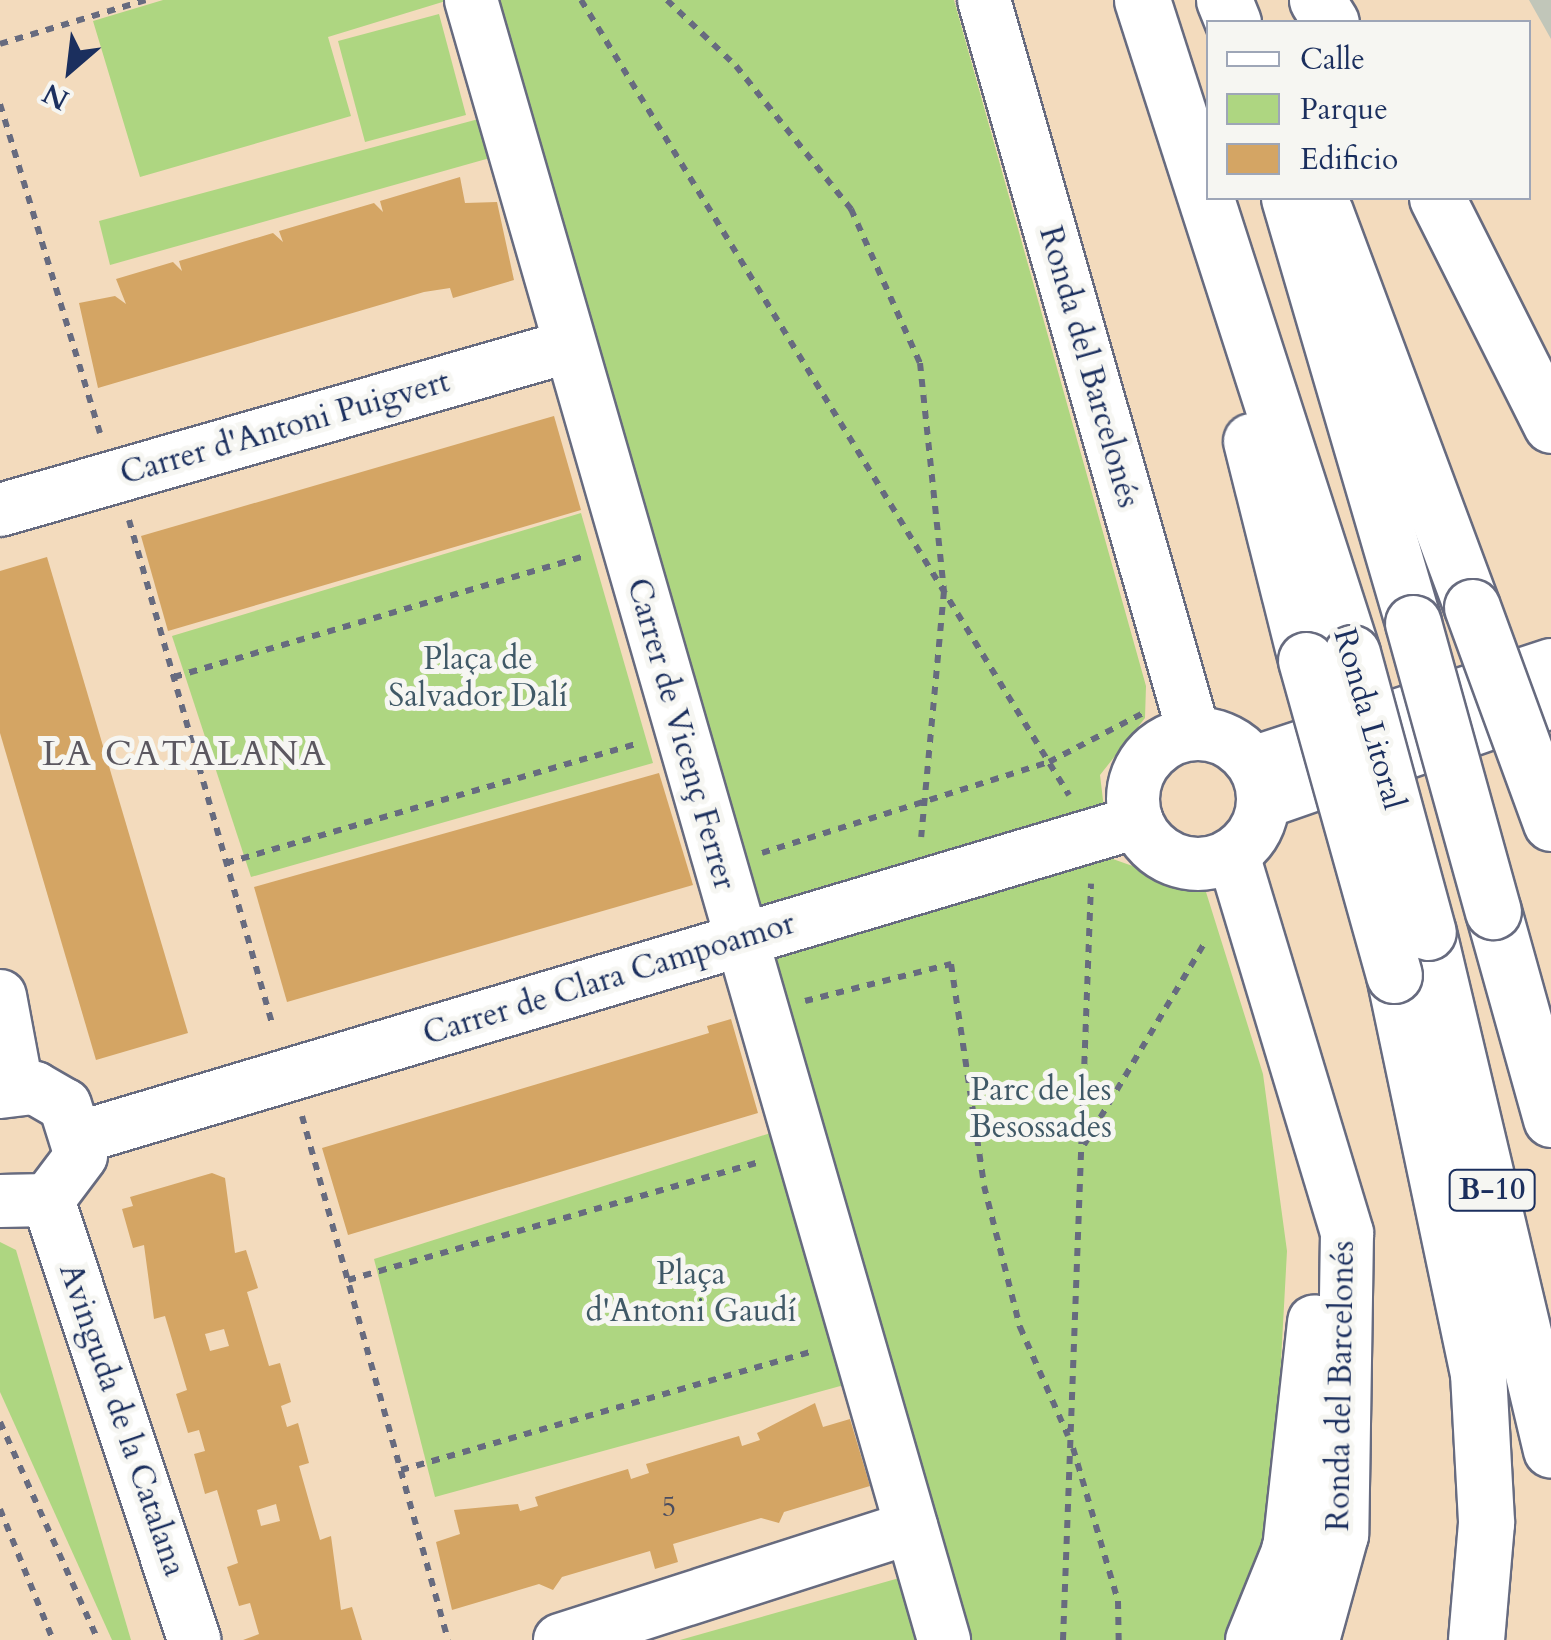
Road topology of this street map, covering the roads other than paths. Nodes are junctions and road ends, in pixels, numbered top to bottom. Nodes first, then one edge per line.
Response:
1 (471, 0) edge
2 (984, 0) edge
3 (1142, 0) edge
4 (1290, 200) edge
5 (1317, 200) edge
6 (1437, 200) edge
7 (570, 346) junction
8 (1551, 425) edge
9 (0, 510) edge
10 (1329, 657) junction
11 (1551, 665) edge
12 (1551, 702) edge
13 (1174, 721) junction
14 (1258, 783) junction
15 (1551, 823) edge
16 (1115, 828) junction
17 (1233, 855) junction
18 (738, 940) junction
19 (0, 996) edge
20 (8, 1089) edge
21 (1551, 1119) edge
22 (1312, 1135) junction
23 (82, 1137) junction
24 (24, 1201) edge
25 (1551, 1450) edge
26 (912, 1527) junction
27 (1288, 1549) junction
28 (194, 1640) edge
29 (560, 1640) edge
30 (944, 1640) edge
31 (1252, 1640) edge
32 (1281, 1640) edge
33 (1313, 1640) edge
34 (1476, 1640) edge

1 - 7 street, Carrer de Vicenç Ferrer
2 - 13 street, Ronda del Barcelonés
3 - 10 highway, Ronda Litoral / B-10
4 - 21 highway, Ronda Litoral / B-10, bridge
5 - 15 highway, bridge
6 - 8 highway
7 - 9 street, Carrer d'Antoni Puigvert
7 - 18 street, Carrer de Vicenç Ferrer
10 - 25 highway, Ronda Litoral / B-10, bridge
10 - 34 highway, bridge
11 - 14 street
12 - 14 street
13 - 14 street
13 - 16 street
14 - 17 street
16 - 17 street
16 - 18 street, Carrer de Clara Campoamor
17 - 22 street, Ronda del Barcelonés
18 - 23 street, Carrer de Clara Campoamor
18 - 26 street, Carrer de Vicenç Ferrer
19 - 20 street
20 - 23 street
22 - 27 street, Ronda del Barcelonés
22 - 33 street, Ronda del Barcelonés
23 - 24 street
24 - 28 street, Avinguda de la Catalana
26 - 29 street
26 - 30 street, Carrer de Vicenç Ferrer
27 - 31 street, Ronda del Barcelonés
27 - 32 highway

